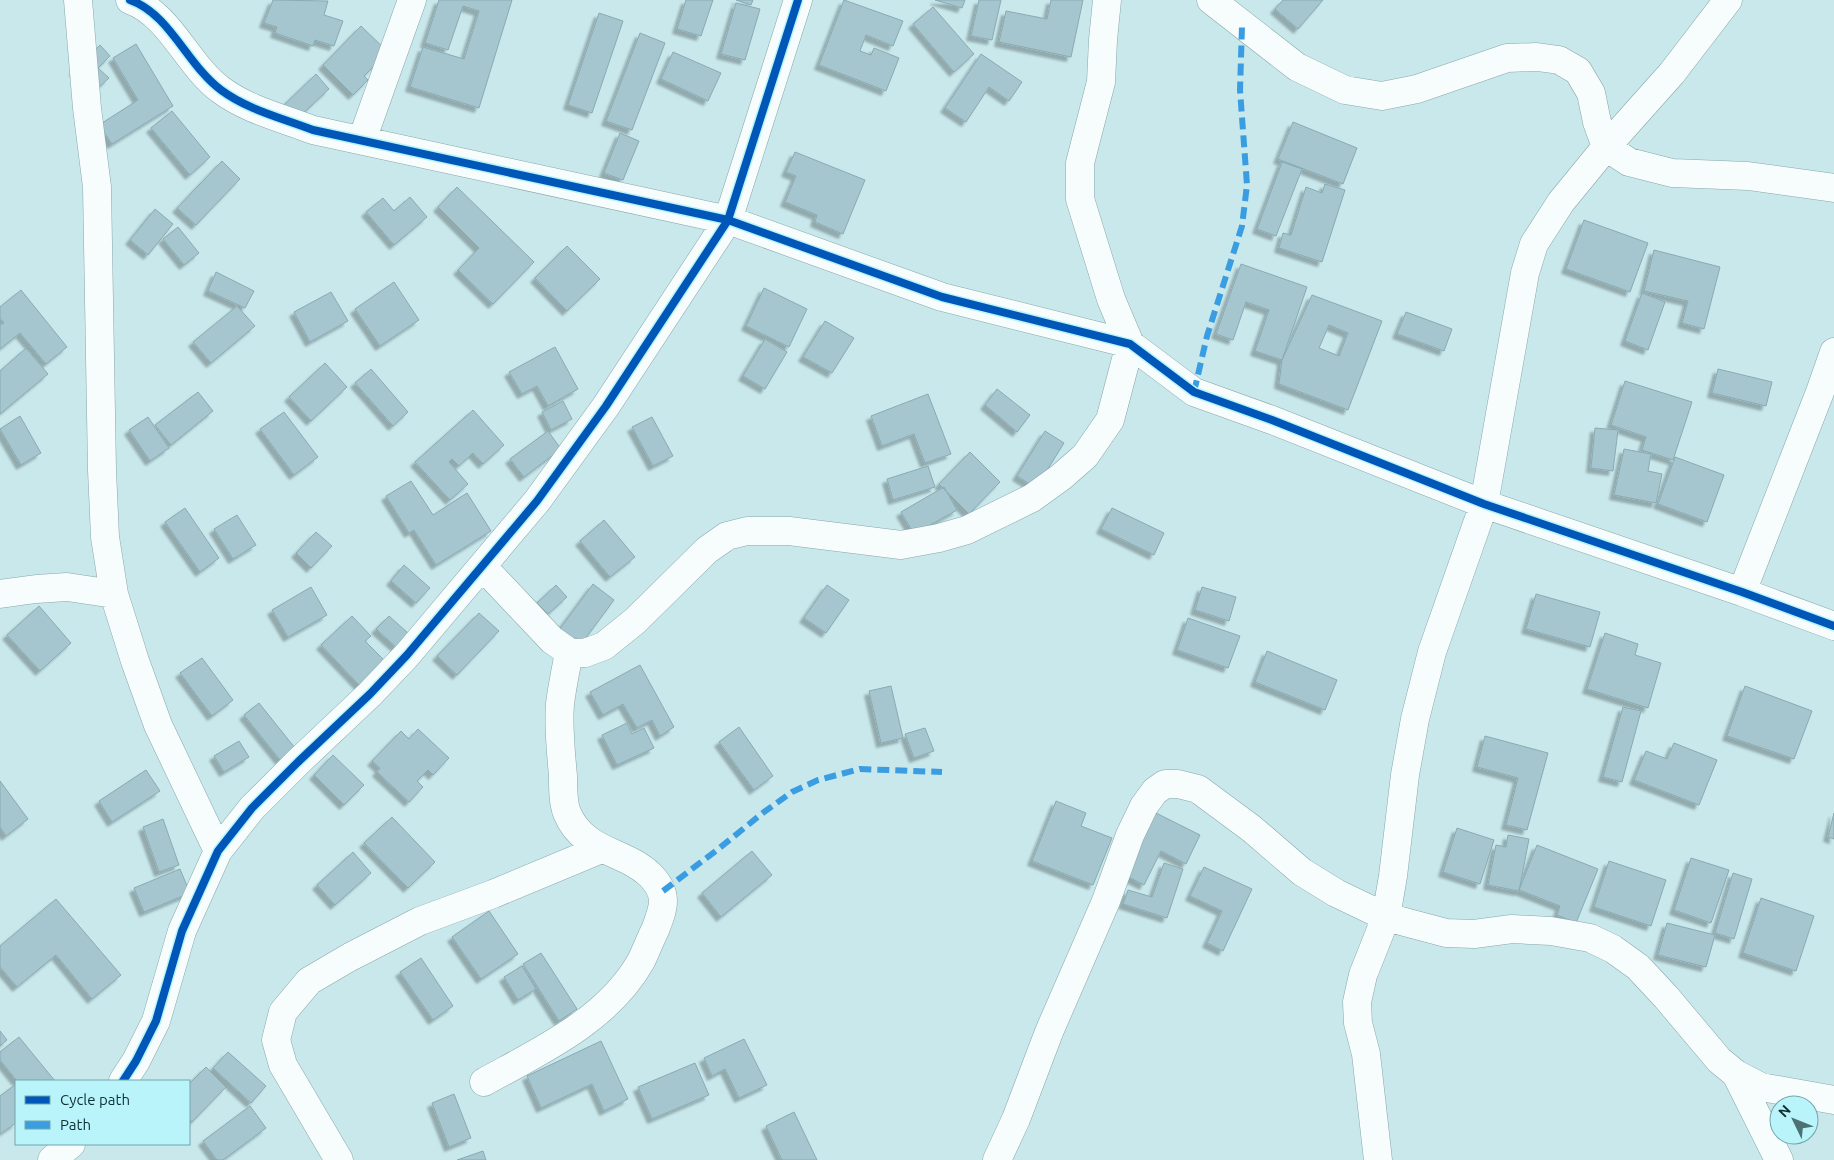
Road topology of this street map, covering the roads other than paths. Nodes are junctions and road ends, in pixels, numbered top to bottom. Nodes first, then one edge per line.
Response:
1 (78, 0) edge
2 (130, 0) edge
3 (412, 0) edge
4 (798, 0) edge
5 (1108, 0) edge
6 (1211, 0) edge
7 (1728, 0) edge
8 (362, 140) junction
9 (1606, 147) junction
10 (1834, 188) edge
11 (728, 220) junction
12 (1130, 344) junction
13 (1834, 352) edge
14 (1484, 504) junction
15 (483, 566) junction
16 (1742, 592) junction
17 (0, 594) edge
18 (114, 594) junction
19 (1834, 626) edge
20 (569, 652) junction
21 (601, 849) junction
22 (218, 851) junction
23 (1386, 917) junction
24 (1736, 1074) junction
25 (124, 1080) edge
26 (484, 1082) dead end
27 (1834, 1100) edge
28 (70, 1145) edge
29 (52, 1160) edge
30 (339, 1160) edge
31 (997, 1160) edge
32 (1378, 1160) edge
33 (1779, 1160) edge

1 - 18 street
2 - 8 street
3 - 8 street
4 - 11 street
5 - 12 street
6 - 9 street
7 - 9 street
8 - 11 street
9 - 10 street
9 - 14 street
11 - 12 street
11 - 15 street
12 - 14 street
12 - 20 street
13 - 16 street
14 - 16 street
14 - 23 street
15 - 20 street
15 - 22 street
16 - 19 street
17 - 18 street
18 - 22 street
20 - 21 street
21 - 26 street
21 - 30 street
22 - 25 street
23 - 24 street
23 - 31 street
23 - 32 street
24 - 27 street
24 - 33 street
28 - 29 street

